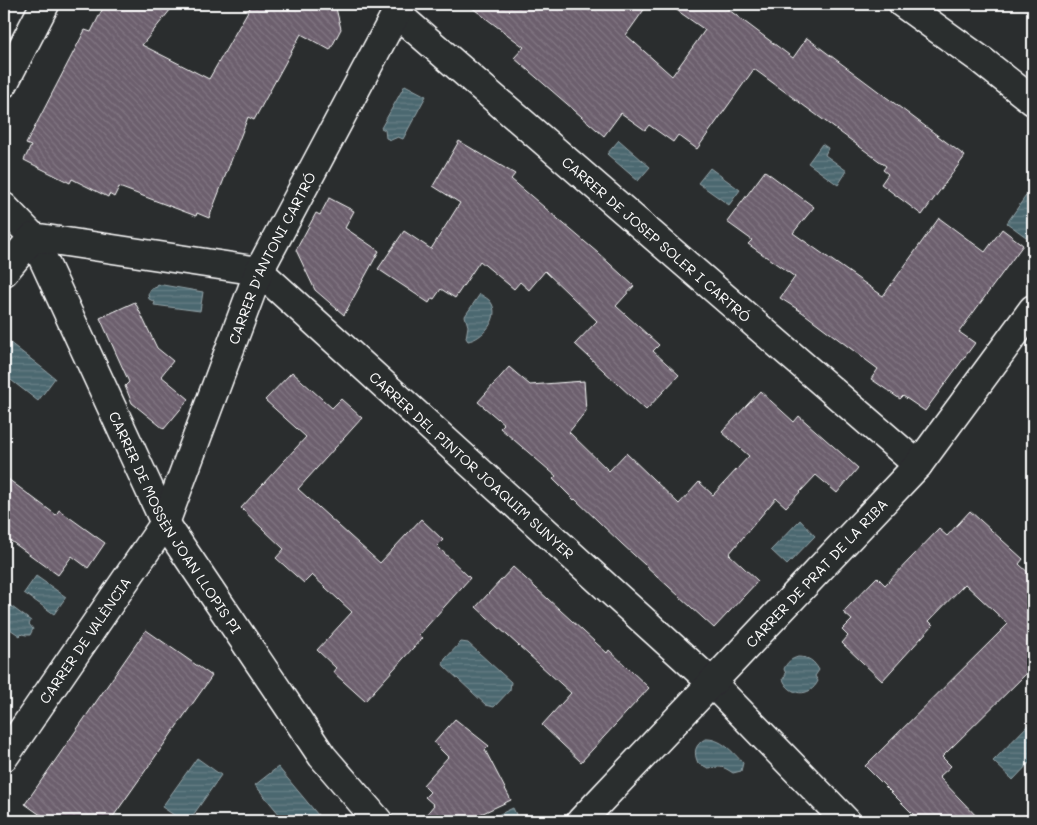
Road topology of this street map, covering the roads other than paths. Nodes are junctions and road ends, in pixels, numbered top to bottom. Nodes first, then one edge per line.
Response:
1 (46, 4) edge
2 (903, 4) edge
3 (399, 8) edge
4 (4, 83) edge
5 (1033, 101) edge
6 (4, 207) edge
7 (33, 237) junction
8 (259, 271) junction
9 (4, 272) edge
10 (1033, 308) edge
11 (918, 465) junction
12 (165, 523) junction
13 (711, 682) junction
14 (4, 757) edge
15 (378, 821) edge
16 (581, 821) edge
17 (846, 821) edge

1 - 4 street
2 - 5 street
3 - 8 street, CARRER D'ANTONI CARTRÓ
3 - 11 street, CARRER DE JOSEP SOLER I CARTRÓ
6 - 7 street, CARRER DE MOSSÈN JOAN LLOPIS PI
7 - 8 street
7 - 9 street
7 - 12 street, CARRER DE MOSSÈN JOAN LLOPIS PI
8 - 12 street, CARRER D'ANTONI CARTRÓ
8 - 13 street, CARRER DEL PINTOR JOAQUIM SUNYER
10 - 11 street, CARRER DE PRAT DE LA RIBA
11 - 13 street, CARRER DE PRAT DE LA RIBA
12 - 14 street, CARRER DE VALÈNCIA
12 - 15 street, CARRER DE MOSSÈN JOAN LLOPIS PI
13 - 16 street, CARRER DE PRAT DE LA RIBA
13 - 17 street, CARRER DEL PINTOR JOAQUIM SUNYER

